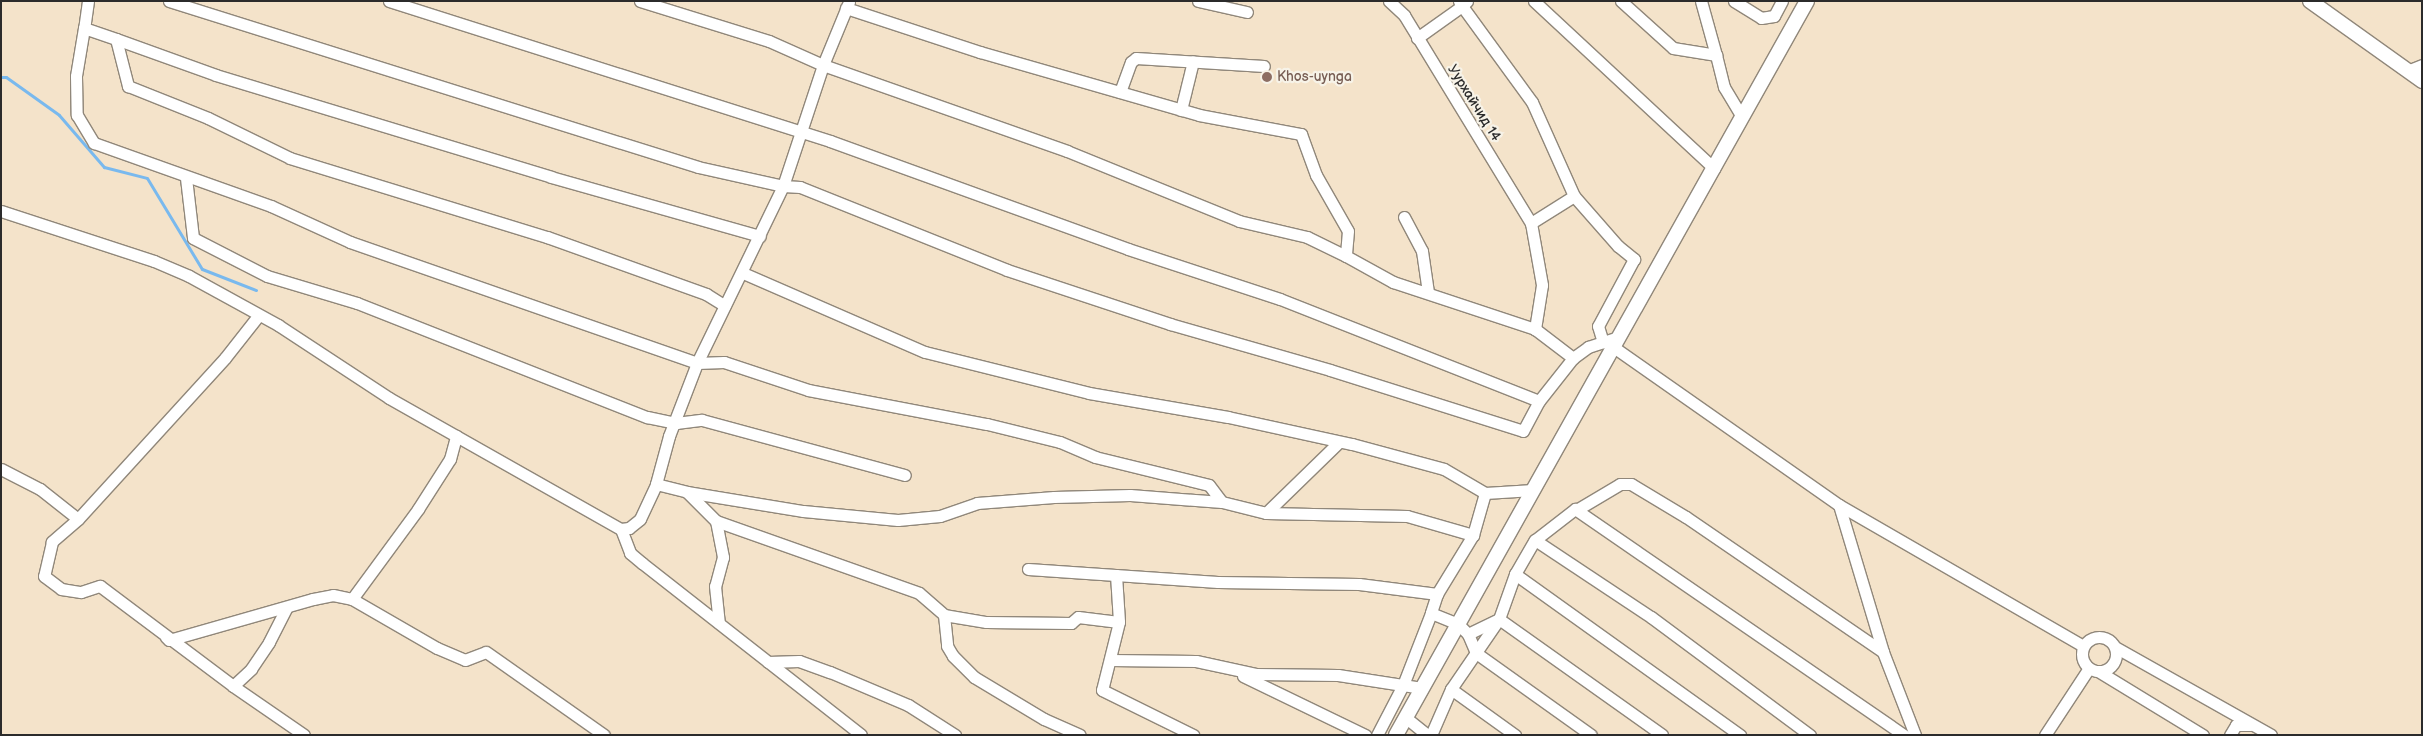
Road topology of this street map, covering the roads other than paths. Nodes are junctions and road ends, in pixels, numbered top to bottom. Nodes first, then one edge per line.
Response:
1 (88, 1) edge
2 (169, 1) edge
3 (389, 1) edge
4 (640, 1) edge
5 (1198, 1) edge
6 (1389, 1) edge
7 (1534, 1) edge
8 (1621, 1) edge
9 (1701, 1) edge
10 (1734, 1) edge
11 (1782, 1) edge
12 (1807, 1) edge
13 (2310, 1) edge
14 (1463, 3) edge
15 (848, 5) edge
16 (1247, 12) dead end
17 (84, 28) junction
18 (1417, 38) junction
19 (116, 39) junction
20 (1716, 55) junction
21 (1194, 61) junction
22 (823, 65) junction
23 (2422, 65) edge
24 (1264, 66) dead end
25 (2407, 71) junction
26 (2422, 81) edge
27 (1120, 92) junction
28 (1181, 110) junction
29 (1742, 117) junction
30 (799, 133) junction
31 (1714, 168) junction
32 (186, 178) junction
33 (783, 186) junction
34 (1574, 196) junction
35 (1, 210) edge
36 (1404, 217) dead end
37 (1531, 223) junction
38 (760, 236) junction
39 (1346, 256) junction
40 (743, 273) junction
41 (1428, 292) junction
42 (725, 306) junction
43 (258, 316) junction
44 (1535, 329) junction
45 (1610, 342) junction
46 (1573, 358) junction
47 (696, 363) junction
48 (1539, 401) junction
49 (676, 423) junction
50 (456, 436) junction
51 (1338, 443) junction
52 (1, 469) edge
53 (905, 474) dead end
54 (656, 484) junction
55 (1532, 490) junction
56 (687, 492) junction
57 (1485, 494) junction
58 (1222, 502) junction
59 (1839, 505) junction
60 (1578, 509) junction
61 (1266, 513) junction
62 (78, 519) junction
63 (716, 521) junction
64 (621, 528) junction
65 (1473, 535) junction
66 (1535, 540) junction
67 (1028, 570) dead end
68 (1515, 574) junction
69 (1116, 575) junction
70 (1437, 594) junction
71 (352, 599) junction
72 (286, 607) junction
73 (1431, 613) junction
74 (944, 615) junction
75 (1499, 618) junction
76 (145, 622) junction
77 (719, 622) junction
78 (1119, 622) junction
79 (1458, 624) junction
80 (1468, 634) junction
81 (2084, 646) junction
82 (2115, 647) junction
83 (1476, 652) junction
84 (1883, 652) junction
85 (1110, 660) junction
86 (768, 662) junction
87 (1224, 667) junction
88 (2094, 669) junction
89 (1404, 685) junction
90 (233, 686) junction
91 (1422, 688) junction
92 (1450, 689) junction
93 (1405, 718) junction
94 (2254, 726) junction
95 (304, 735) edge
96 (604, 735) edge
97 (862, 735) edge
98 (955, 735) edge
99 (1080, 735) edge
100 (1193, 735) edge
101 (1365, 735) edge
102 (1377, 735) edge
103 (1396, 735) edge
104 (1427, 735) edge
105 (1431, 735) edge
106 (1515, 735) edge
107 (1591, 735) edge
108 (1662, 735) edge
109 (1740, 735) edge
110 (1810, 735) edge
111 (1904, 735) edge
112 (1915, 735) edge
113 (2045, 735) edge
114 (2203, 735) edge
115 (2230, 735) edge
116 (2271, 735) edge

1 - 17 street
2 - 33 street
3 - 30 street
4 - 22 street
5 - 16 street
6 - 18 street, Уурхайчид 14
7 - 31 street
8 - 20 street
9 - 20 street
10 - 11 street
12 - 29 main road
13 - 25 main road
14 - 18 street
14 - 34 street
15 - 22 street
15 - 27 street
17 - 19 street
17 - 32 street
18 - 37 street, Уурхайчид 14
19 - 38 street
19 - 42 street
20 - 29 street
21 - 24 street
21 - 27 street
21 - 28 street
22 - 30 street
22 - 39 street
23 - 25 street
25 - 26 main road
27 - 28 street
28 - 39 street
29 - 31 main road
30 - 33 street
30 - 48 street
31 - 45 main road
32 - 47 street
32 - 49 street
33 - 38 street
33 - 48 street
34 - 37 street
34 - 45 street
35 - 43 street
36 - 41 street
37 - 44 street
38 - 40 street
39 - 41 street
40 - 42 street
40 - 51 street
41 - 44 street
42 - 47 street
43 - 50 street
43 - 62 street
44 - 46 street
45 - 46 street
45 - 55 main road
45 - 59 street
46 - 48 street
47 - 49 street
47 - 58 street
49 - 53 street
49 - 54 street
50 - 64 street
50 - 71 street
51 - 57 street
51 - 61 street
52 - 62 street
54 - 56 street
54 - 64 street
55 - 57 street
55 - 79 main road
56 - 58 street
56 - 63 street
57 - 65 street
58 - 61 street
59 - 81 street
59 - 84 street
60 - 66 street
60 - 84 street
60 - 111 street
61 - 65 street
62 - 76 street
63 - 74 street
63 - 77 street
64 - 77 street
65 - 70 street
66 - 68 street
66 - 110 street
67 - 69 street
68 - 75 street
68 - 109 street
69 - 70 street
69 - 78 street
70 - 73 street
71 - 72 street
71 - 96 street
72 - 76 street
72 - 90 street
73 - 79 street
73 - 89 street
74 - 78 street
74 - 99 street
75 - 80 street
75 - 83 street
75 - 108 street
76 - 90 street
77 - 86 street
78 - 85 street
79 - 80 street
79 - 91 main road
80 - 83 street
81 - 82 street
81 - 88 street
82 - 88 street
82 - 94 street
83 - 92 street
83 - 107 street
84 - 112 street
85 - 87 street
85 - 100 street
86 - 97 street
86 - 98 street
87 - 89 street
87 - 101 street
88 - 113 street
88 - 114 street
89 - 91 street
89 - 102 street
90 - 95 street
91 - 93 main road
92 - 105 street
92 - 106 street
93 - 103 main road
93 - 104 street
94 - 115 street
94 - 116 street

